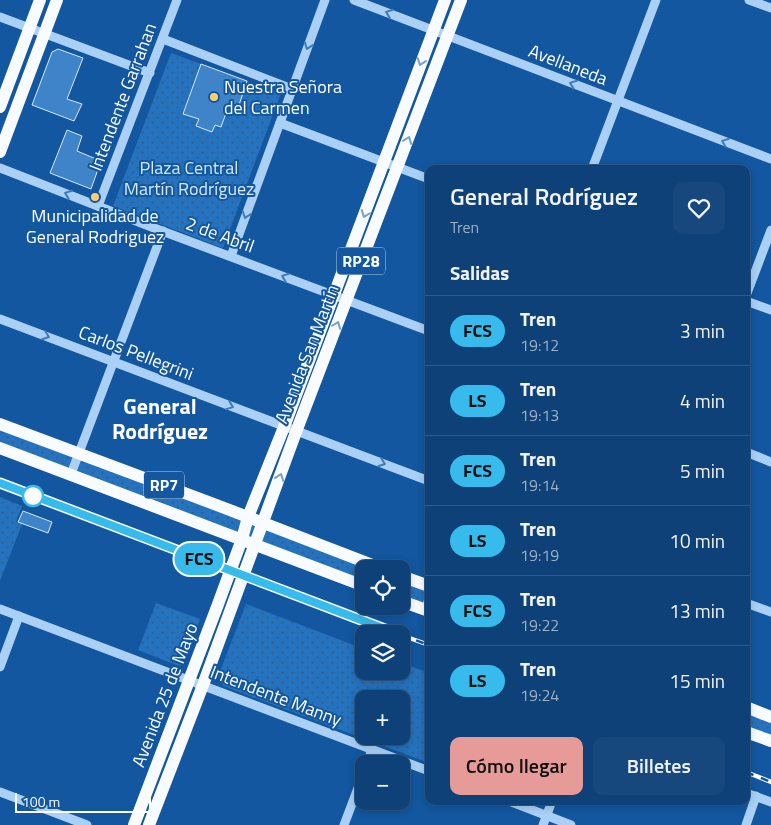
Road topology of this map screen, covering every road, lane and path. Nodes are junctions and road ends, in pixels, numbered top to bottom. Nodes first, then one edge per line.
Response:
1 (40, 0) edge
2 (57, 0) edge
3 (177, 0) edge
4 (325, 0) edge
5 (354, 0) edge
6 (445, 0) edge
7 (461, 0) edge
8 (656, 0) edge
9 (749, 0) edge
10 (771, 8) edge
11 (0, 16) edge
12 (30, 28) junction
13 (433, 30) junction
14 (45, 33) junction
15 (448, 36) junction
16 (163, 39) junction
17 (150, 73) junction
18 (292, 89) junction
19 (617, 101) junction
20 (0, 107) edge
21 (280, 123) junction
22 (0, 152) edge
23 (771, 159) edge
24 (384, 162) junction
25 (593, 165) edge
26 (397, 167) junction
27 (0, 168) edge
28 (425, 178) edge
29 (98, 206) junction
30 (771, 230) edge
31 (163, 231) junction
32 (231, 256) junction
33 (750, 285) edge
34 (340, 298) junction
35 (750, 302) edge
36 (771, 310) edge
37 (0, 318) edge
38 (425, 330) edge
39 (113, 361) junction
40 (0, 424) edge
41 (290, 429) junction
42 (0, 448) edge
43 (79, 454) junction
44 (750, 454) edge
45 (771, 462) edge
46 (71, 474) junction
47 (425, 480) edge
48 (248, 517) junction
49 (263, 523) junction
50 (242, 539) junction
51 (255, 544) junction
52 (360, 560) edge
53 (228, 577) joint
54 (410, 579) edge
55 (241, 582) joint
56 (355, 583) edge
57 (425, 585) edge
58 (410, 603) edge
59 (750, 604) edge
60 (425, 607) edge
61 (0, 609) edge
62 (771, 612) edge
63 (19, 616) junction
64 (0, 667) edge
65 (189, 680) junction
66 (203, 685) junction
67 (750, 709) edge
68 (771, 717) edge
69 (750, 733) edge
70 (771, 741) edge
71 (372, 749) junction
72 (370, 755) edge
73 (425, 769) edge
74 (0, 792) edge
75 (750, 794) edge
76 (355, 796) edge
77 (756, 796) junction
78 (771, 802) edge
79 (519, 805) edge
80 (551, 805) edge
81 (547, 816) junction
82 (87, 825) edge
83 (134, 825) edge
84 (149, 825) edge
85 (344, 825) edge
86 (543, 825) edge
87 (571, 825) edge
88 (746, 825) edge

1 - 12 main road
2 - 14 main road
3 - 16 street, Intendente Garrahan
4 -> 18 street
13 -> 5 street, Avellaneda
6 - 13 main road, Avenida San Martín / RP28
7 - 15 main road, Avenida San Martín / RP28
8 - 19 street
9 - 10 street
11 - 12 street
12 - 14 street
12 - 20 main road
13 - 15 street, Avellaneda
13 -> 24 main road, Avenida San Martín / RP28
14 - 17 street
14 - 22 main road
19 -> 15 street, Avellaneda
26 -> 15 main road, Avenida San Martín / RP28
16 - 17 street, Intendente Garrahan
16 - 18 street
17 - 29 street, Intendente Garrahan
18 - 21 street
23 -> 19 street, Avellaneda
19 - 25 street
21 - 24 street
21 -> 32 street
24 - 26 street
24 -> 34 main road, Avenida San Martín / RP28
26 - 28 street
26 - 34 main road, Avenida San Martín / RP28
29 -> 27 street, 2 de Abril
29 - 31 street, 2 de Abril
30 - 33 street
31 - 32 street, 2 de Abril
31 - 39 street
34 -> 32 street, 2 de Abril
34 - 38 street, 2 de Abril
34 - 41 main road, Avenida San Martín / RP28
35 - 36 street
37 -> 39 street, Carlos Pellegrini
39 -> 41 street, Carlos Pellegrini
39 - 43 street
40 - 43 main road, RP7
41 -> 47 street, Carlos Pellegrini
41 - 48 main road, Avenida San Martín / RP28
49 -> 41 main road, Avenida San Martín / RP28
42 - 46 main road, RP7
43 - 46 street
43 - 48 main road, RP7
44 - 45 street
46 - 50 main road, RP7
48 - 49 main road, RP7
48 - 50 main road, Avenida San Martín / RP28
49 - 51 main road, Avenida San Martín / RP28
49 - 52 main road, RP7
50 - 51 main road, RP7
50 - 53 main road, Avenida San Martín / RP28
51 - 55 main road, Avenida San Martín / RP28
51 - 56 main road, RP7
53 - 65 main road, Avenida 25 de Mayo / RP28
54 - 57 main road
55 - 66 main road, Avenida 25 de Mayo / RP28
58 - 60 main road
59 - 62 street
61 - 63 street, Intendente Manny
63 - 64 street
63 - 65 street, Intendente Manny
65 - 66 street, Intendente Manny
65 - 83 main road, Avenida 25 de Mayo / RP28
66 - 71 street, Intendente Manny
66 - 84 main road, Avenida 25 de Mayo / RP28
67 - 68 main road
69 - 70 main road
71 - 72 street
71 - 73 street, Intendente Manny
74 - 82 street
75 - 77 street
76 - 85 street
77 - 78 street
77 - 88 street
79 - 81 street
80 - 81 street
81 - 86 street
81 - 87 street

